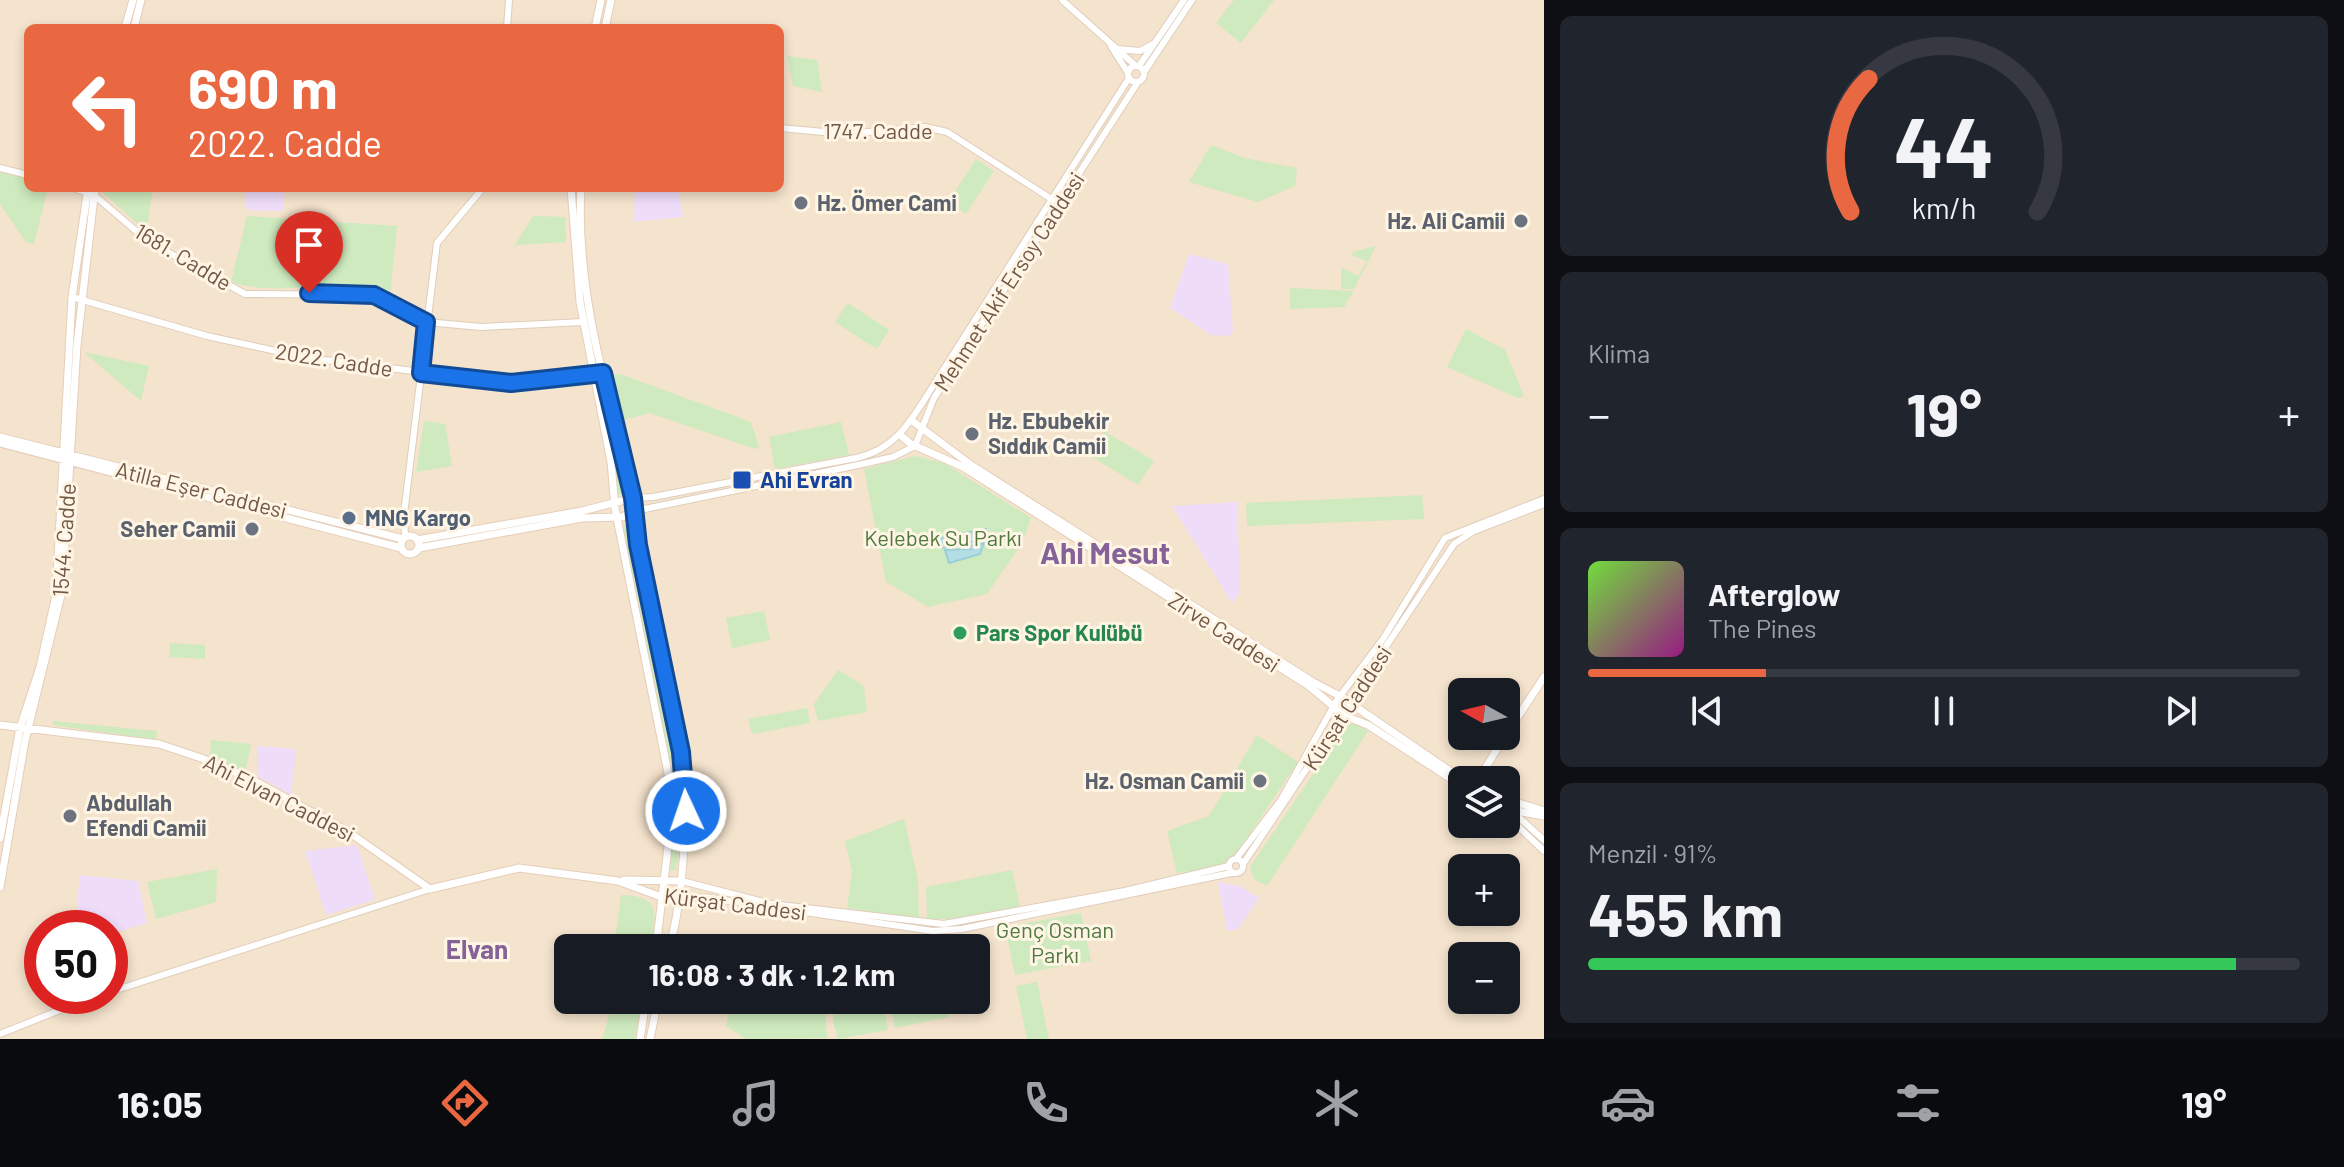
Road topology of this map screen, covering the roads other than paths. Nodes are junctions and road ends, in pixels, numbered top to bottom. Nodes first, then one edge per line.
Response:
1 (133, 0) edge
2 (141, 0) edge
3 (509, 0) edge
4 (601, 0) edge
5 (611, 0) edge
6 (1062, 0) edge
7 (1184, 0) edge
8 (1192, 0) edge
9 (126, 24) edge
10 (135, 24) edge
11 (507, 24) edge
12 (596, 24) edge
13 (606, 24) edge
14 (1156, 42) junction
15 (1114, 47) junction
16 (1140, 68) junction
17 (1129, 75) junction
18 (1138, 82) junction
19 (784, 128) edge
20 (0, 168) edge
21 (24, 174) edge
22 (91, 192) edge
23 (92, 192) edge
24 (480, 192) edge
25 (571, 192) edge
26 (581, 192) edge
27 (1053, 200) junction
28 (76, 298) junction
29 (426, 322) junction
30 (583, 322) junction
31 (421, 373) junction
32 (598, 374) junction
33 (911, 420) junction
34 (923, 429) junction
35 (900, 435) junction
36 (0, 437) edge
37 (0, 443) edge
38 (915, 446) junction
39 (67, 459) junction
40 (633, 498) junction
41 (614, 502) junction
42 (1544, 502) edge
43 (635, 511) junction
44 (617, 517) junction
45 (409, 542) junction
46 (1544, 677) edge
47 (1340, 696) junction
48 (1353, 705) junction
49 (1333, 707) junction
50 (1520, 714) edge
51 (1345, 716) junction
52 (0, 725) edge
53 (24, 728) junction
54 (1448, 772) edge
55 (1448, 774) edge
56 (1520, 812) edge
57 (1544, 813) edge
58 (1520, 819) edge
59 (1520, 822) edge
60 (0, 838) edge
61 (1544, 840) edge
62 (1544, 851) edge
63 (1236, 859) junction
64 (1243, 864) junction
65 (1230, 869) junction
66 (664, 880) junction
67 (618, 881) junction
68 (682, 881) junction
69 (0, 887) edge
70 (430, 889) junction
71 (663, 898) junction
72 (681, 898) junction
73 (658, 934) edge
74 (673, 934) edge
75 (128, 986) edge
76 (50, 1014) edge
77 (644, 1014) edge
78 (655, 1014) edge
79 (0, 1034) edge
80 (640, 1039) edge
81 (650, 1039) edge

1 - 9 main road
2 - 10 main road
3 - 11 street
4 - 12 main road
5 - 13 main road
6 - 15 street
7 - 14 street
8 - 16 street
14 - 15 street
14 - 16 street
15 - 16 street
15 - 17 street
16 - 17 street, Mehmet Akif Ersoy Caddesi
16 - 18 street, Mehmet Akif Ersoy Caddesi
17 - 18 street
17 - 27 street, Mehmet Akif Ersoy Caddesi
18 - 34 street, Mehmet Akif Ersoy Caddesi
19 - 27 street, 1747. Cadde
20 - 21 street
22 - 28 main road, 1544. Cadde
23 - 29 street, 1681. Cadde
24 - 29 street
25 - 30 main road
26 - 32 main road
27 - 33 street, Mehmet Akif Ersoy Caddesi
28 - 31 street, 2022. Cadde
28 - 39 main road, 1544. Cadde
29 - 30 street, 1681. Cadde
29 - 31 street
30 - 32 main road
31 - 32 street, 2022. Cadde
31 - 45 street
32 - 40 main road
32 - 41 main road
33 - 34 main road, Zirve Caddesi
33 - 35 street, Mehmet Akif Ersoy Caddesi
34 - 38 street, Mehmet Akif Ersoy Caddesi
34 - 47 main road, Zirve Caddesi
35 - 38 main road, Zirve Caddesi
35 - 40 street, Mehmet Akif Ersoy Caddesi
36 - 39 main road, Atilla Eşer Caddesi
37 - 39 main road, Atilla Eşer Caddesi
38 - 43 street
38 - 49 main road, Zirve Caddesi
39 - 45 main road, Atilla Eşer Caddesi
39 - 53 main road, 1544. Cadde
40 - 41 main road, Atilla Eşer Caddesi
40 - 43 main road
41 - 44 main road
41 - 45 main road, Atilla Eşer Caddesi
42 - 47 street, Kürşat Caddesi
42 - 48 street, Kürşat Caddesi
43 - 44 main road, Atilla Eşer Caddesi
43 - 68 main road
44 - 45 main road, Atilla Eşer Caddesi
44 - 66 main road
46 - 50 main road
47 - 48 main road, Zirve Caddesi
47 - 49 street, Kürşat Caddesi
48 - 51 street, Kürşat Caddesi
48 - 54 main road, Zirve Caddesi
49 - 51 main road, Zirve Caddesi
49 - 63 street, Kürşat Caddesi
51 - 55 main road, Zirve Caddesi
51 - 64 street, Kürşat Caddesi
52 - 53 main road, Ahi Elvan Caddesi
53 - 60 main road, 1544. Cadde
53 - 69 main road, 1544. Cadde
53 - 70 main road, Ahi Elvan Caddesi
56 - 57 main road
58 - 61 street
59 - 62 street
63 - 64 street
63 - 65 street, Kürşat Caddesi
64 - 65 street, Kürşat Caddesi
65 - 68 street, Kürşat Caddesi
65 - 72 street, Kürşat Caddesi
66 - 67 main road, Kürşat Caddesi
66 - 68 main road, Kürşat Caddesi
66 - 71 main road
67 - 70 main road, Kürşat Caddesi
67 - 71 main road, Kürşat Caddesi
68 - 72 main road
70 - 75 street, Kürşat Caddesi
71 - 72 main road, Kürşat Caddesi
71 - 73 main road
72 - 74 main road
76 - 79 street
77 - 80 main road
78 - 81 main road

